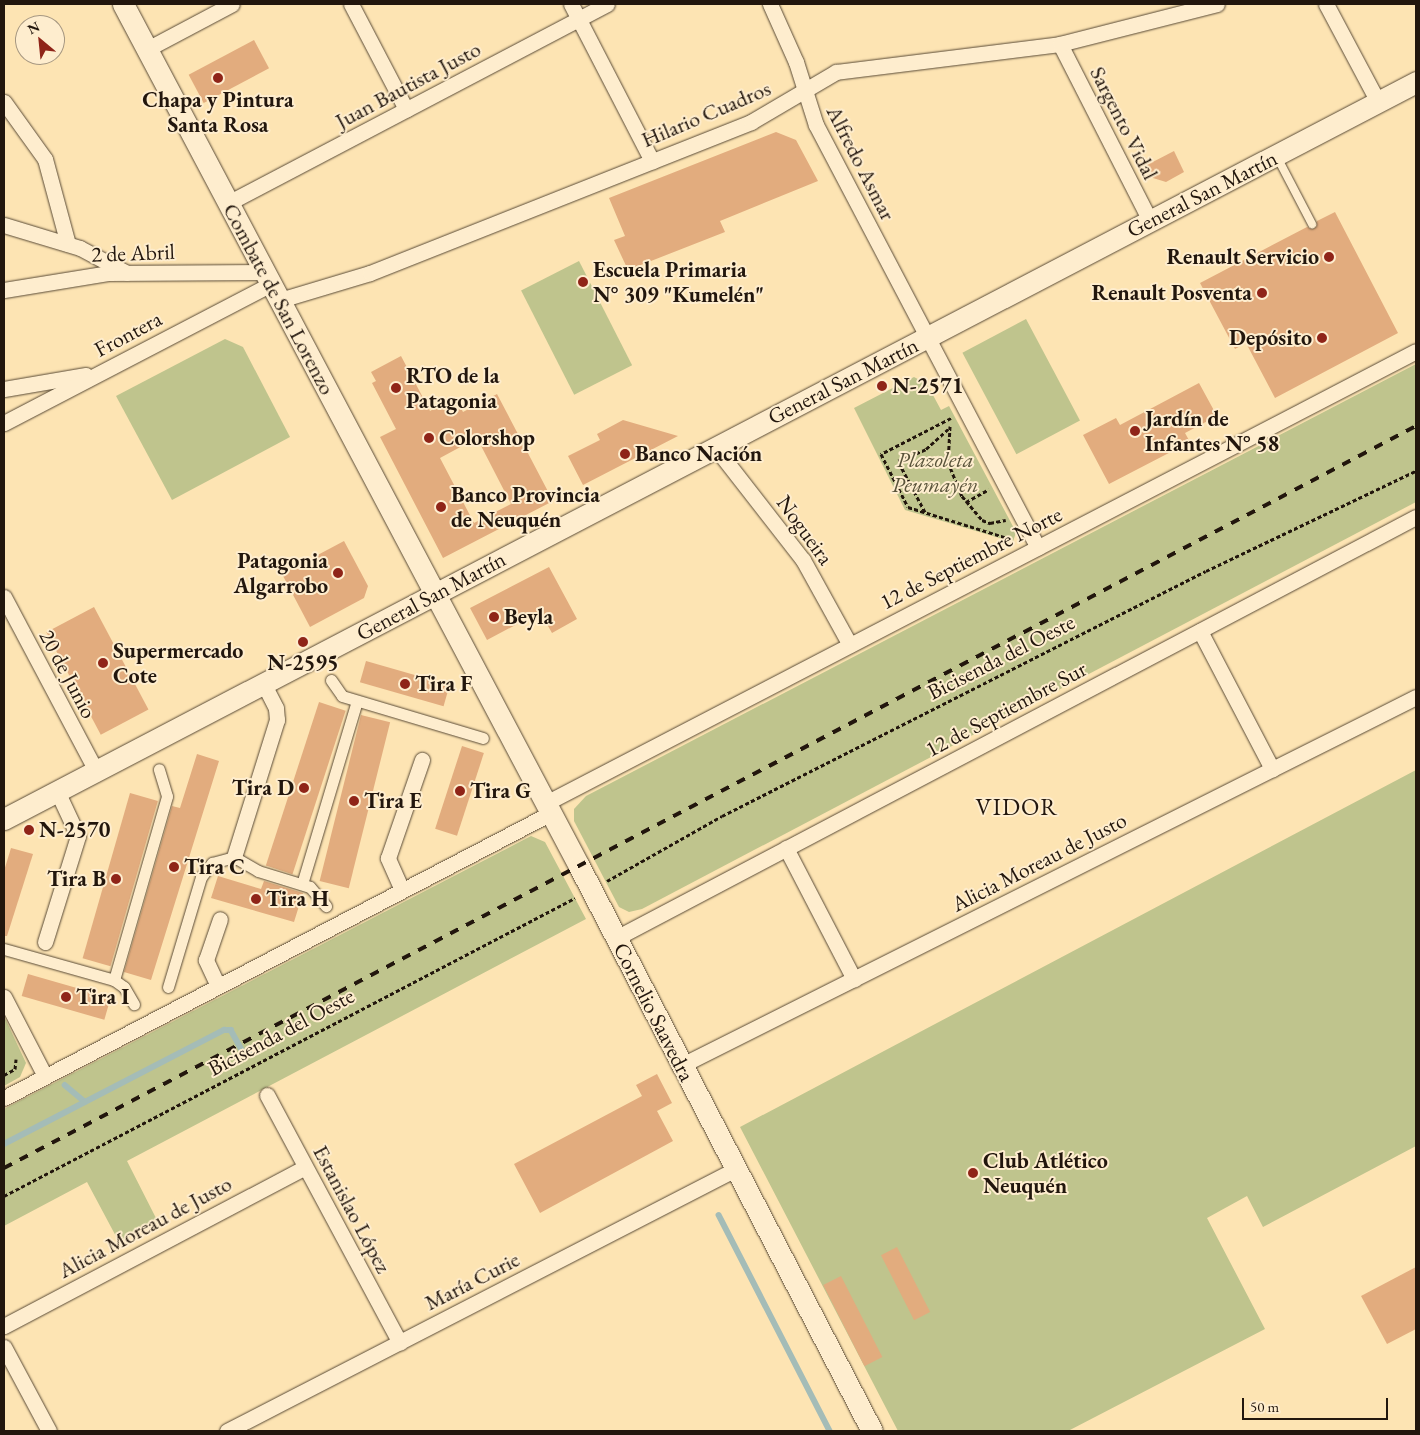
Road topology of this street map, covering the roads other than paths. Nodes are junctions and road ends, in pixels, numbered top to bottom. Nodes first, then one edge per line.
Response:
1 (123, 4) edge
2 (232, 4) edge
3 (351, 4) edge
4 (571, 4) edge
5 (607, 4) edge
6 (770, 4) edge
7 (1217, 4) edge
8 (1326, 4) edge
9 (579, 19) junction
10 (1060, 44) junction
11 (147, 49) junction
12 (1416, 82) edge
13 (804, 90) junction
14 (4, 102) edge
15 (1378, 102) junction
16 (406, 109) junction
17 (1276, 156) junction
18 (652, 161) junction
19 (228, 203) junction
20 (1150, 221) junction
21 (1312, 224) dead end
22 (4, 225) edge
23 (68, 244) junction
24 (127, 273) junction
25 (272, 285) junction
26 (4, 290) edge
27 (927, 337) junction
28 (1416, 351) edge
29 (101, 372) junction
30 (4, 389) edge
31 (4, 423) edge
32 (715, 447) junction
33 (1416, 517) edge
34 (1038, 548) junction
35 (435, 593) junction
36 (4, 597) edge
37 (1200, 631) junction
38 (850, 645) junction
39 (330, 680) dead end
40 (263, 683) junction
41 (1416, 697) edge
42 (357, 701) junction
43 (483, 738) dead end
44 (422, 760) dead end
45 (159, 769) dead end
46 (1272, 769) junction
47 (96, 770) junction
48 (57, 791) junction
49 (548, 808) junction
50 (4, 818) edge
51 (786, 848) junction
52 (234, 857) junction
53 (302, 884) junction
54 (402, 890) junction
55 (326, 906) dead end
56 (220, 918) dead end
57 (616, 938) junction
58 (45, 942) dead end
59 (4, 949) edge
60 (854, 979) junction
61 (114, 980) junction
62 (218, 986) junction
63 (168, 987) dead end
64 (4, 997) edge
65 (134, 1004) dead end
66 (682, 1065) junction
67 (45, 1076) junction
68 (267, 1095) dead end
69 (4, 1098) edge
70 (305, 1167) junction
71 (736, 1169) junction
72 (4, 1326) edge
73 (400, 1343) junction
74 (4, 1347) edge
75 (49, 1431) edge
76 (227, 1431) edge
77 (872, 1431) edge

1 - 11 main road, Combate de San Lorenzo
2 - 11 street
3 - 16 street
4 - 9 street
5 - 9 street, Juan Bautista Justo
6 - 13 street, Alfredo Asmar
7 - 10 street, Hilario Cuadros
8 - 15 street
9 - 16 street, Juan Bautista Justo
9 - 18 street
10 - 13 street, Hilario Cuadros
10 - 20 street, Sargento Vidal
11 - 19 main road, Combate de San Lorenzo
12 - 15 main road, General San Martín
13 - 18 street, Hilario Cuadros
13 - 27 street, Alfredo Asmar
14 - 23 street
15 - 17 main road, General San Martín
16 - 19 street, Juan Bautista Justo
17 - 20 main road, General San Martín
17 - 21 lane
18 - 25 street, Hilario Cuadros
19 - 25 main road, Combate de San Lorenzo
20 - 27 main road, General San Martín
22 - 23 street
23 - 24 street
24 - 25 street, 2 de Abril
24 - 26 street, 2 de Abril
25 - 29 street, Frontera
25 - 35 main road, Combate de San Lorenzo
27 - 32 main road, General San Martín
27 - 34 street, Alfredo Asmar
28 - 34 street, 12 de Septiembre Norte
29 - 30 street
29 - 31 street, Frontera
32 - 35 main road, General San Martín
32 - 38 street, Nogueira
33 - 37 street, 12 de Septiembre Sur
34 - 38 street, 12 de Septiembre Norte
35 - 40 main road, General San Martín
35 - 49 main road, Cornelio Saavedra
36 - 47 street, 20 de Junio
37 - 46 street
37 - 51 street, 12 de Septiembre Sur
38 - 49 street, 12 de Septiembre Norte
39 - 42 street
40 - 47 main road, General San Martín
40 - 52 street
41 - 46 street, Alicia Moreau de Justo
42 - 43 street
42 - 53 street
44 - 54 street
45 - 61 street
46 - 60 street, Alicia Moreau de Justo
47 - 48 main road, General San Martín
48 - 50 main road, General San Martín
48 - 58 street
49 - 54 street, 12 de Septiembre Norte
49 - 57 main road, Cornelio Saavedra
51 - 57 street, 12 de Septiembre Sur
51 - 60 street
52 - 53 street
52 - 63 street
53 - 55 street
54 - 62 street, 12 de Septiembre Norte
56 - 62 street
57 - 66 main road, Cornelio Saavedra
59 - 61 street
60 - 66 street, Alicia Moreau de Justo
61 - 65 street
62 - 67 street, 12 de Septiembre Norte
64 - 67 street
66 - 71 main road, Cornelio Saavedra
67 - 69 street, 12 de Septiembre Norte
68 - 70 street, Estanislao López
70 - 72 street, Alicia Moreau de Justo
70 - 73 street, Estanislao López
71 - 73 street, María Curie
71 - 77 main road, Cornelio Saavedra
73 - 76 street, María Curie
74 - 75 street

